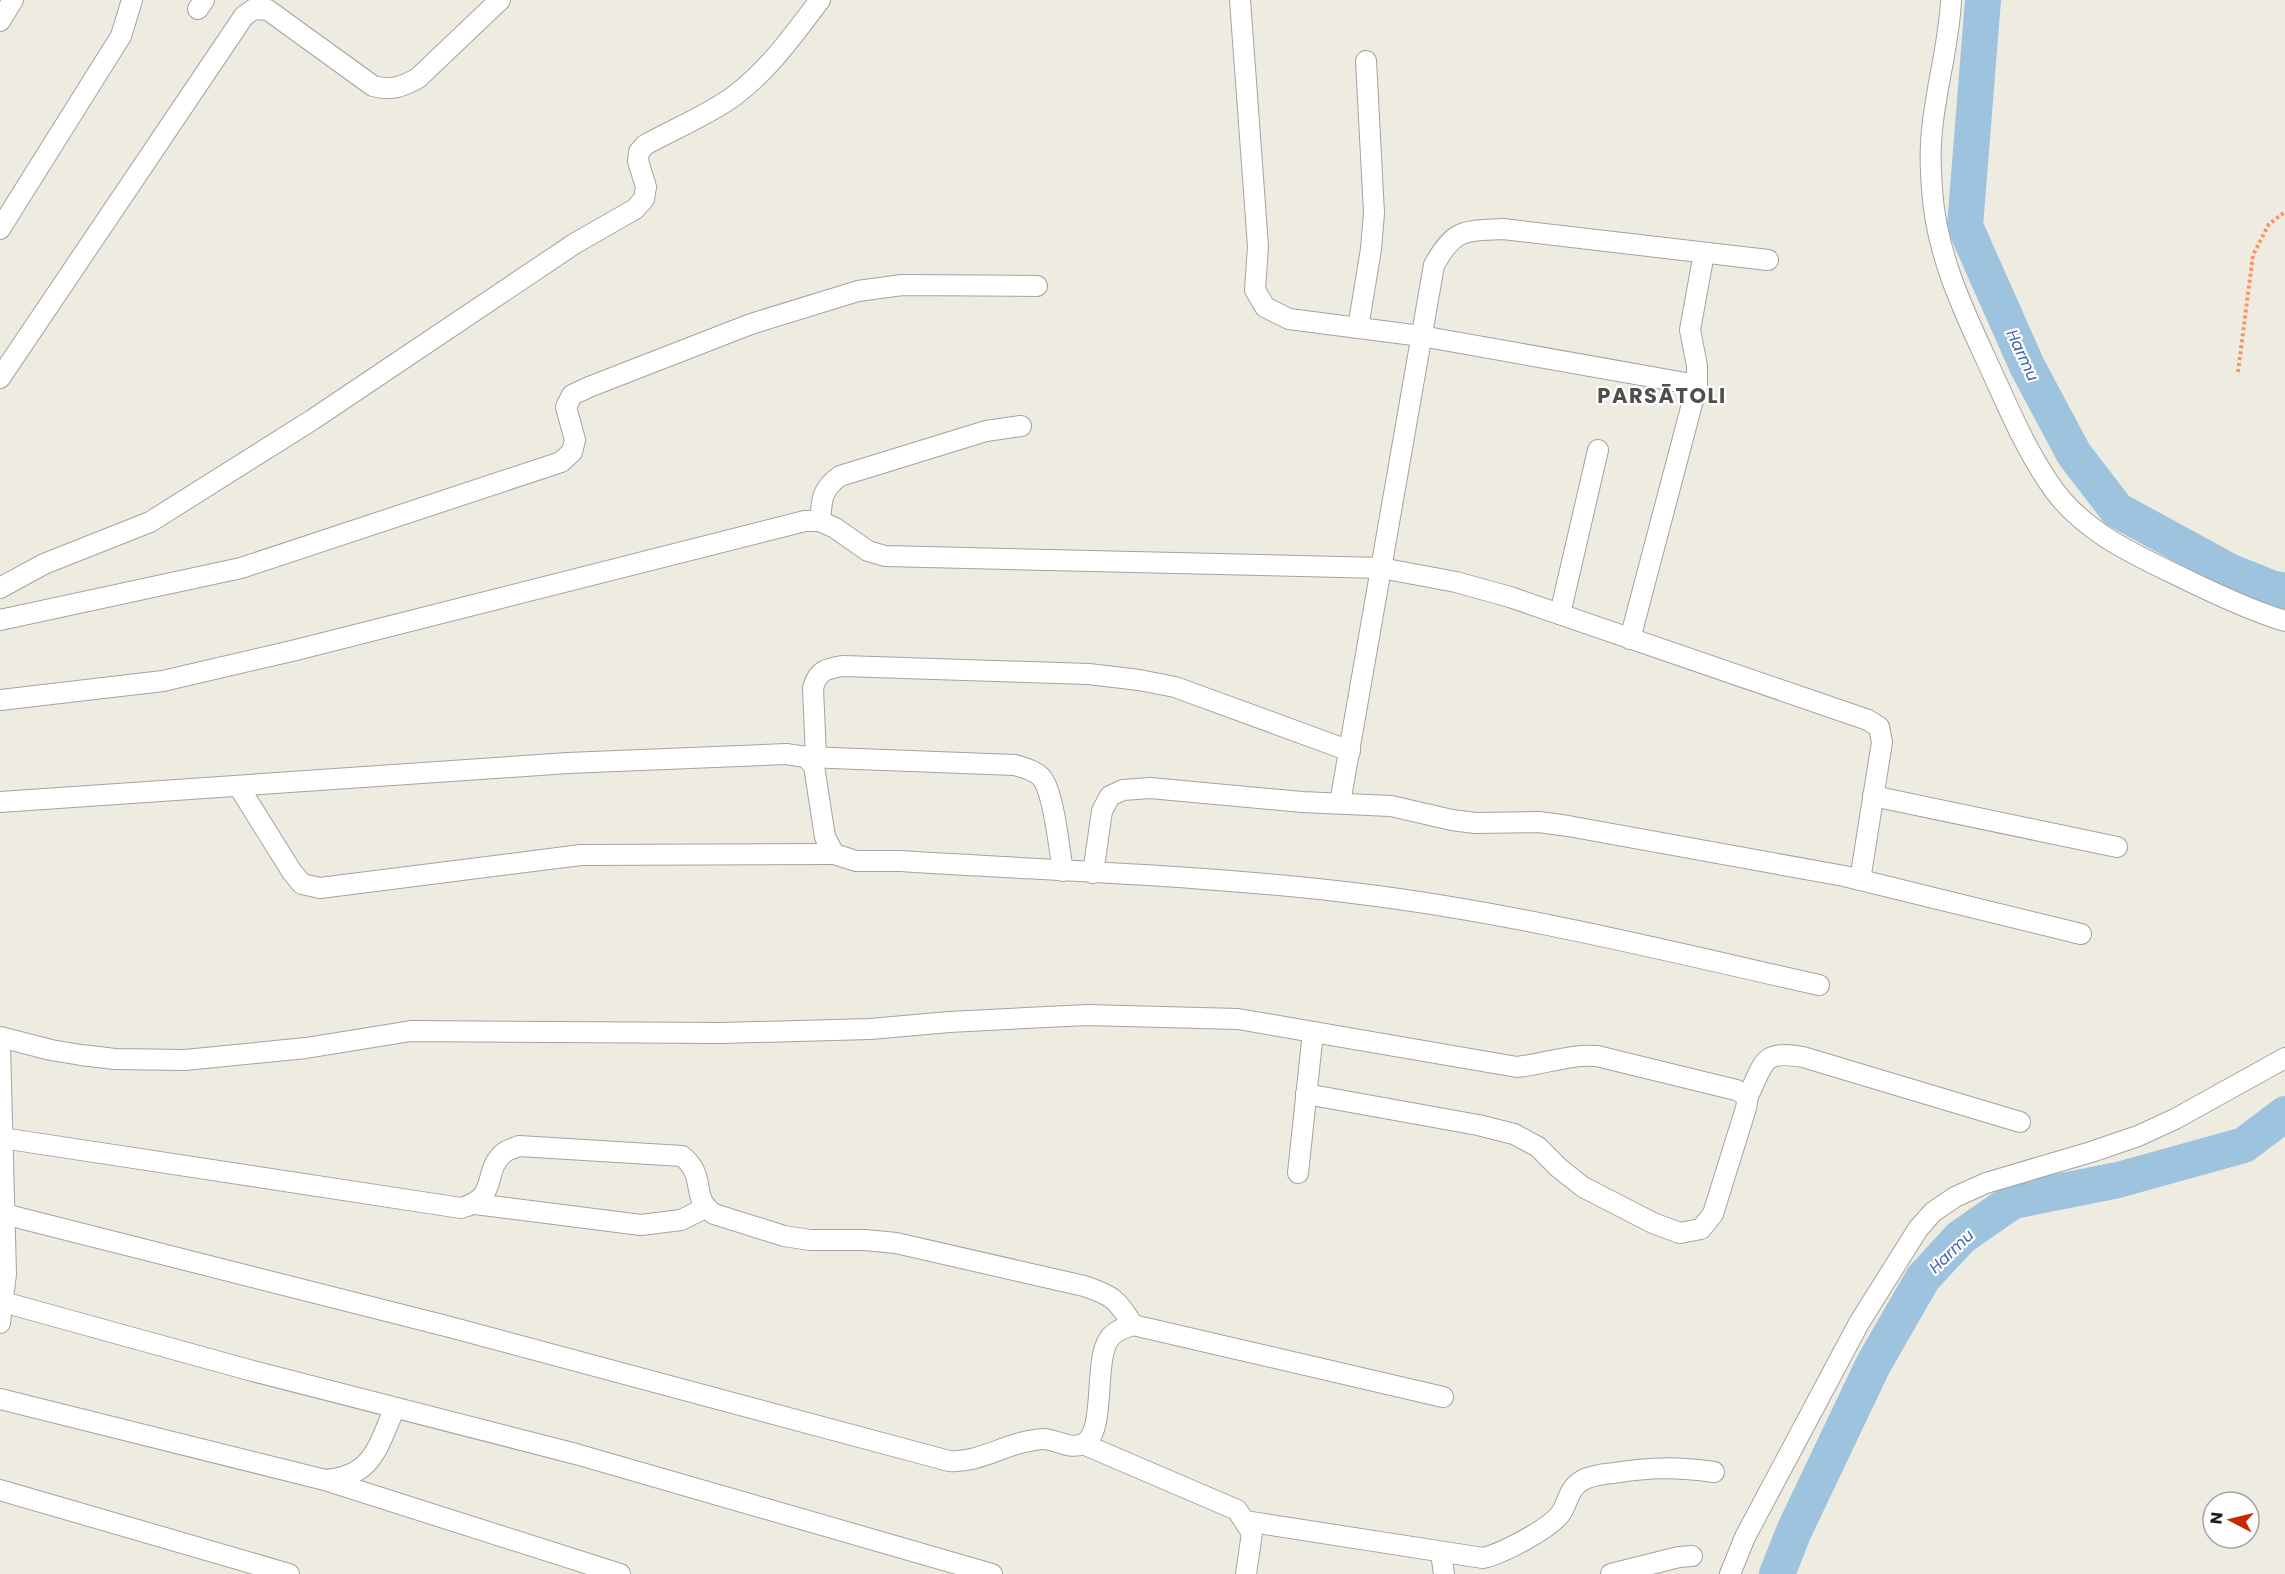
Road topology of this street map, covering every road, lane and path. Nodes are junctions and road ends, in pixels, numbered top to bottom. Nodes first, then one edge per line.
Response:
1 (14, 0) edge
2 (132, 0) edge
3 (500, 0) edge
4 (820, 0) edge
5 (1240, 0) edge
6 (1951, 0) edge
7 (0, 21) edge
8 (1366, 61) dead end
9 (2285, 212) edge
10 (0, 229) edge
11 (1704, 253) junction
12 (1768, 260) dead end
13 (1037, 286) dead end
14 (1358, 328) junction
15 (1421, 336) junction
16 (2238, 372) dead end
17 (0, 378) edge
18 (1697, 385) junction
19 (1021, 426) dead end
20 (1598, 450) dead end
21 (820, 521) junction
22 (1381, 568) junction
23 (0, 588) edge
24 (1560, 614) junction
25 (0, 620) edge
26 (2285, 621) edge
27 (1630, 639) junction
28 (0, 700) edge
29 (1350, 751) junction
30 (811, 758) junction
31 (239, 787) junction
32 (1874, 796) junction
33 (0, 802) edge
34 (1340, 804) junction
35 (2117, 846) dead end
36 (834, 854) junction
37 (1063, 871) junction
38 (1093, 873) junction
39 (1860, 880) junction
40 (2081, 934) dead end
41 (1819, 985) dead end
42 (1313, 1032) junction
43 (0, 1038) edge
44 (0, 1045) edge
45 (2285, 1058) edge
46 (1306, 1094) junction
47 (1748, 1096) junction
48 (2020, 1122) dead end
49 (2, 1138) junction
50 (1298, 1173) dead end
51 (475, 1204) junction
52 (705, 1208) junction
53 (4, 1214) junction
54 (3, 1302) junction
55 (0, 1323) edge
56 (1133, 1325) junction
57 (1443, 1397) dead end
58 (0, 1399) edge
59 (395, 1408) junction
60 (1083, 1444) junction
61 (1714, 1472) dead end
62 (325, 1480) junction
63 (0, 1490) edge
64 (1245, 1521) junction
65 (1441, 1553) junction
66 (1692, 1556) dead end
67 (289, 1574) edge
68 (620, 1574) edge
69 (992, 1574) edge
70 (1246, 1574) edge
71 (1444, 1574) edge
72 (1611, 1574) edge
73 (1730, 1574) edge

1 - 7 street
2 - 10 street
3 - 17 street
4 - 23 street
5 - 14 street
6 - 26 street
8 - 14 street
9 - 16 path
11 - 12 street
11 - 15 street
11 - 18 street
13 - 25 street
14 - 15 street
15 - 18 street
15 - 22 street
18 - 27 street
19 - 21 street
20 - 24 street
21 - 22 street
21 - 28 street
22 - 24 street
22 - 29 street
24 - 27 street
27 - 32 street
29 - 30 street
29 - 34 street
30 - 31 street
30 - 36 street
30 - 37 street
31 - 33 street
31 - 36 street
32 - 35 street
32 - 39 street
34 - 38 street
34 - 39 street
36 - 37 street
37 - 38 street
38 - 41 street
39 - 40 street
42 - 43 street
42 - 46 street
42 - 47 street
44 - 49 street
45 - 73 street
46 - 47 street
46 - 50 street
47 - 48 street
49 - 51 street
49 - 53 street
51 - 52 street
51 - 52 street
52 - 56 street
53 - 54 street
53 - 60 street
54 - 55 street
54 - 59 street
56 - 57 street
56 - 60 street
58 - 62 street
59 - 62 street
59 - 69 street
60 - 64 street
61 - 65 street
62 - 68 street
63 - 67 street
64 - 65 street
64 - 70 street
65 - 71 street
66 - 72 street

